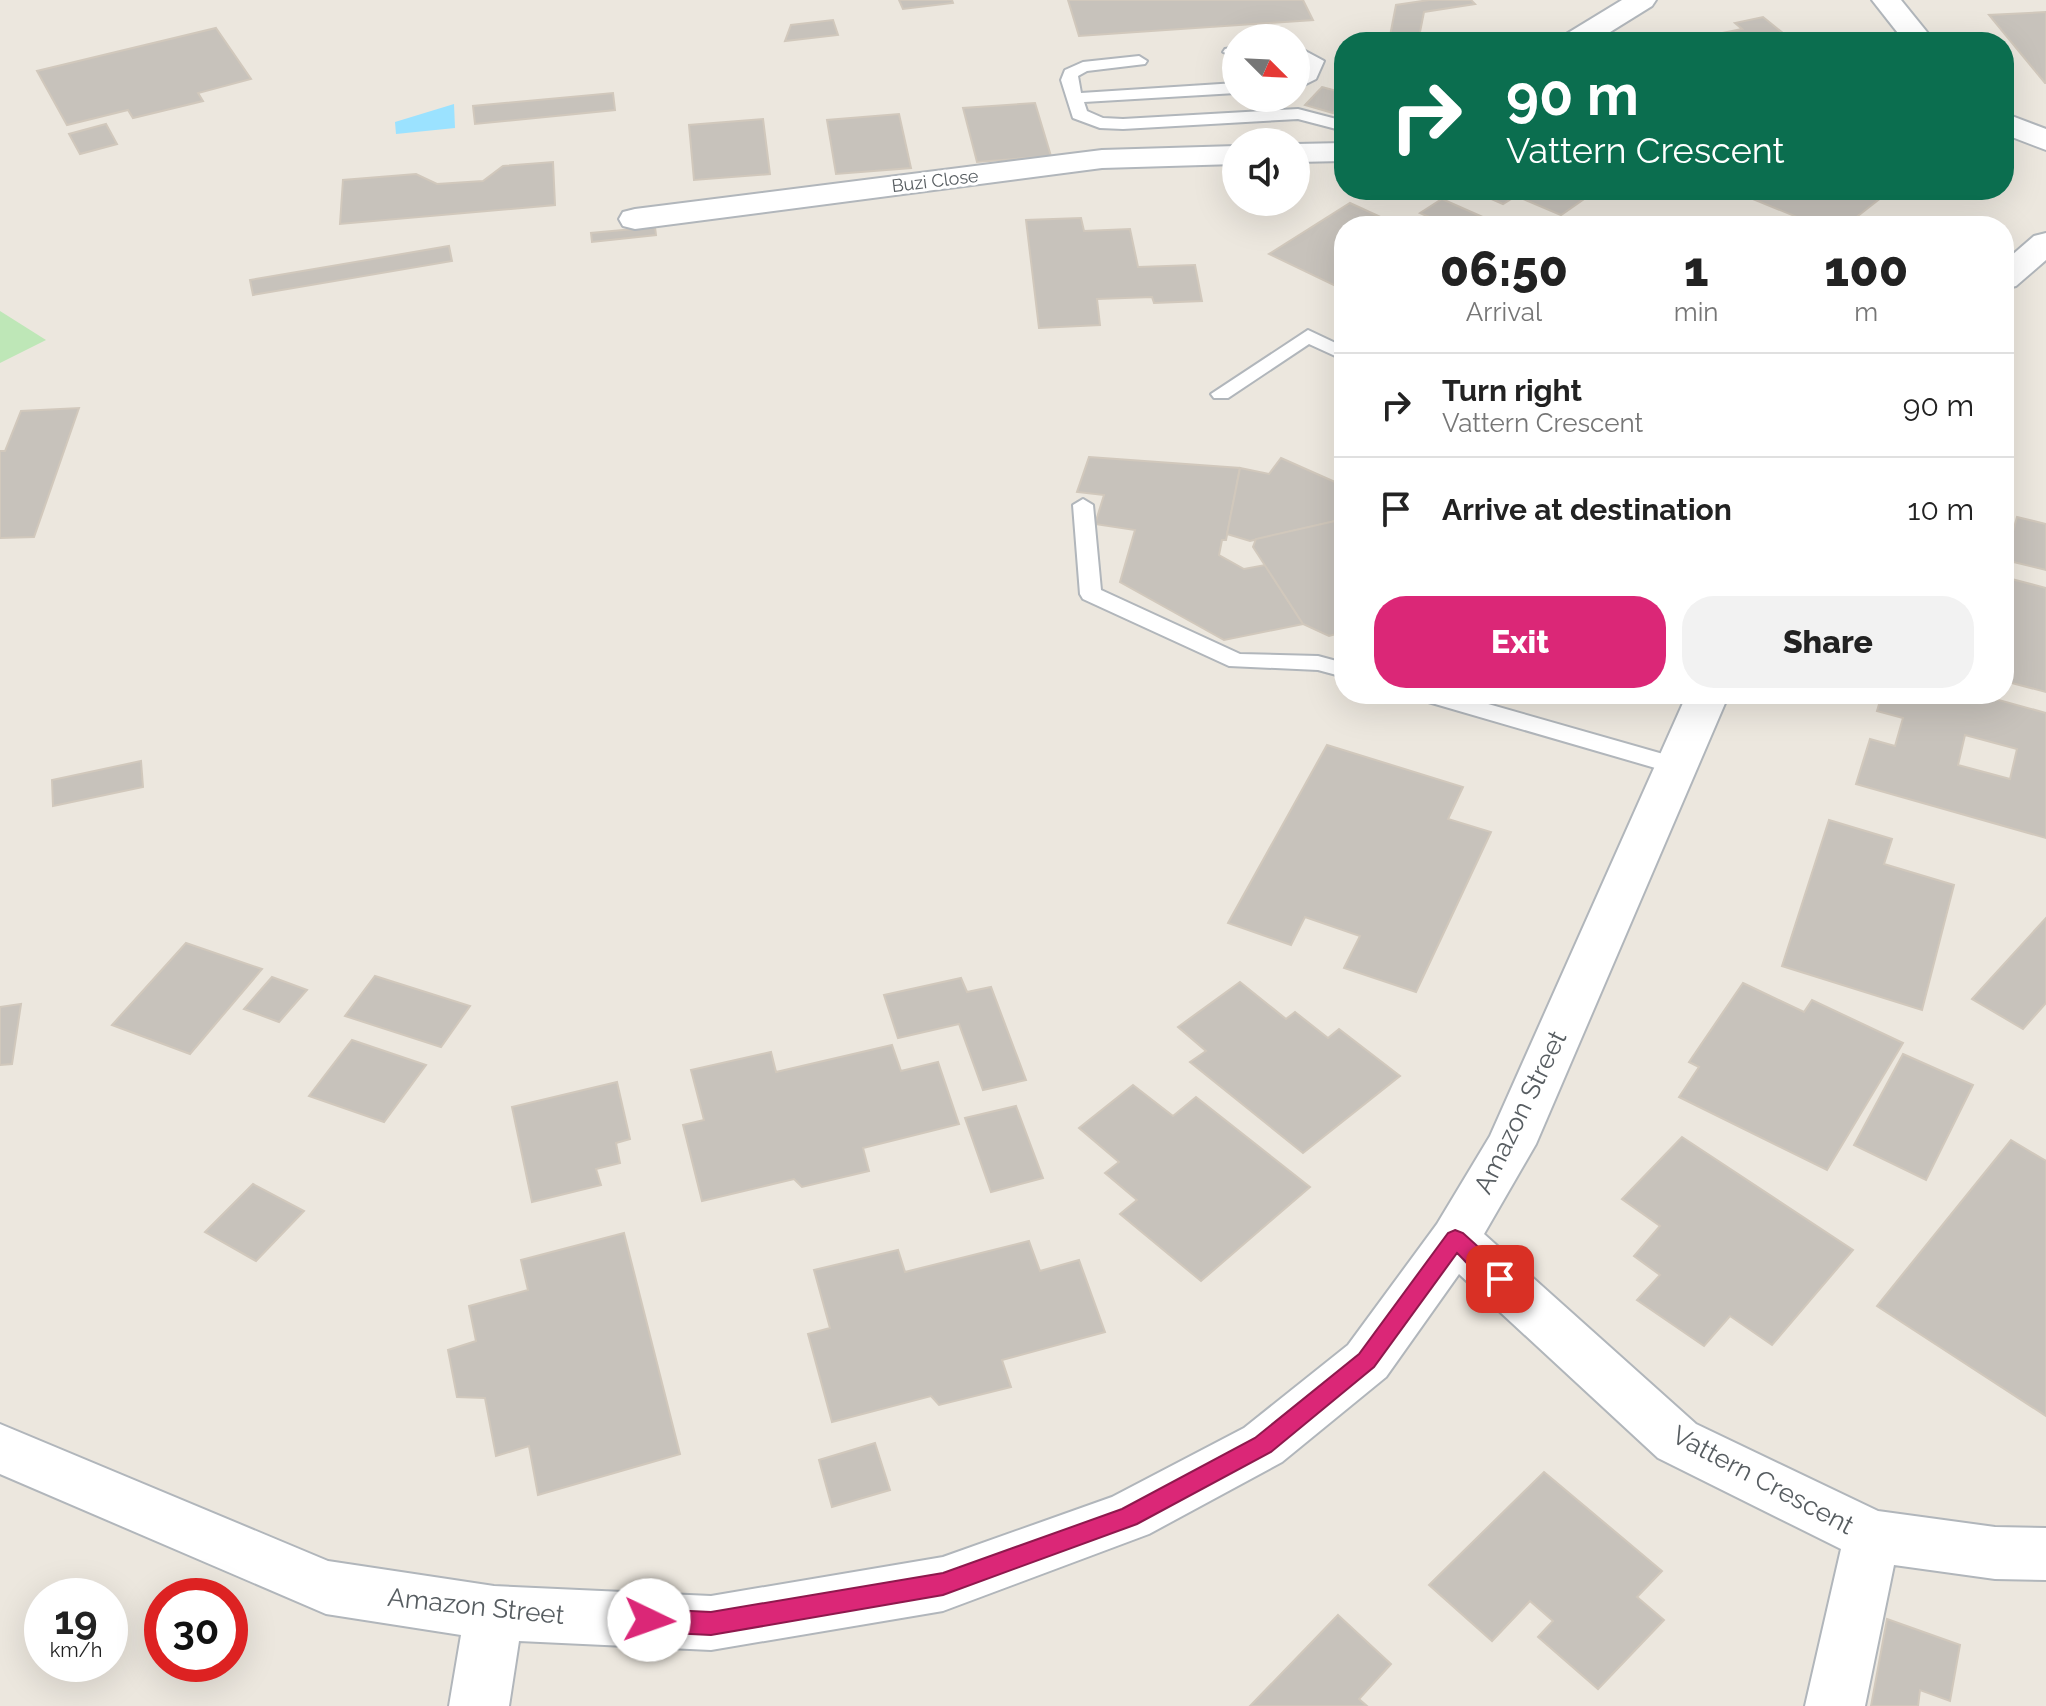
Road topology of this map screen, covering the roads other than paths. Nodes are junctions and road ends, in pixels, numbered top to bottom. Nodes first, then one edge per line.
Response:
1 (1642, 0) edge
2 (1886, 0) edge
3 (1589, 32) edge
4 (1912, 32) edge
5 (1310, 58) edge
6 (1139, 61) dead end
7 (1310, 76) edge
8 (1222, 89) edge
9 (1074, 98) junction
10 (1298, 114) joint
11 (1334, 123) edge
12 (2014, 127) edge
13 (2046, 141) edge
14 (1334, 152) edge
15 (1310, 153) edge
16 (1222, 155) edge
17 (635, 219) dead end
18 (2046, 243) edge
19 (2014, 270) edge
20 (1334, 349) edge
21 (1221, 394) dead end
22 (1083, 505) dead end
23 (1334, 667) edge
24 (1461, 704) edge
25 (1704, 704) edge
26 (1676, 766) junction
27 (1455, 1239) junction
28 (0, 1448) edge
29 (1872, 1536) junction
30 (2046, 1554) edge
31 (494, 1613) junction
32 (479, 1706) edge
33 (1835, 1706) edge

1 - 3 street
2 - 4 street
5 - 7 lane
6 - 9 lane
8 - 9 lane
9 - 10 lane
10 - 11 lane
12 - 13 street
14 - 15 street
16 - 17 street, Buzi Close
18 - 19 street
20 - 21 lane
22 - 23 lane
24 - 26 lane
25 - 26 street, Amazon Street
26 - 27 street, Amazon Street
27 - 29 street, Vattern Crescent
27 - 31 street, Amazon Street
28 - 31 street, Amazon Street
29 - 30 street, Vattern Crescent
29 - 33 street
31 - 32 street

